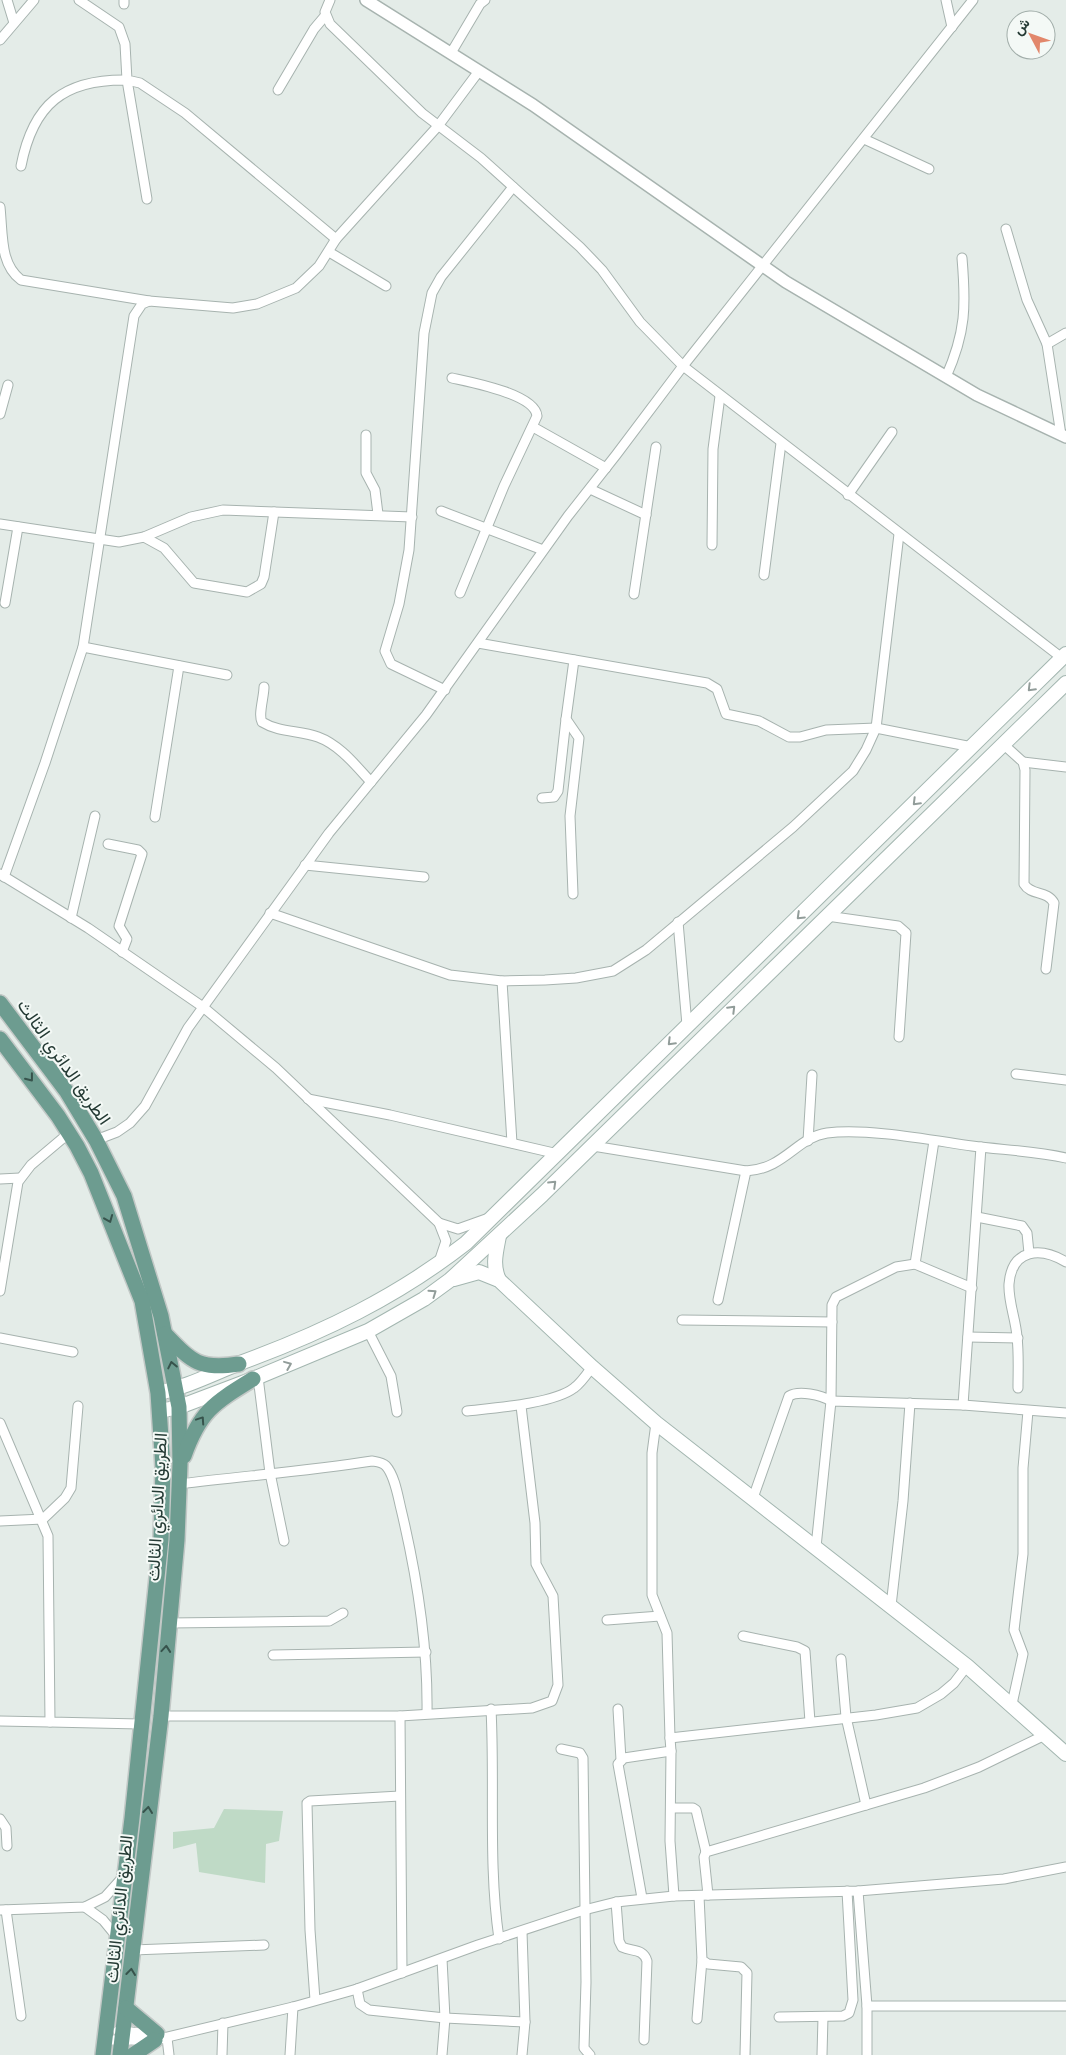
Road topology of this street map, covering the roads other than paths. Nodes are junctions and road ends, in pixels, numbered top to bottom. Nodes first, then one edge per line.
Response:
1 (7, 0) edge
2 (34, 0) edge
3 (79, 0) edge
4 (330, 0) edge
5 (366, 0) edge
6 (485, 0) edge
7 (946, 0) edge
8 (973, 0) edge
9 (325, 16) junction
10 (14, 23) junction
11 (952, 27) junction
12 (0, 40) edge
13 (450, 53) junction
14 (479, 71) junction
15 (127, 80) junction
16 (278, 90) dead end
17 (438, 126) junction
18 (864, 138) junction
19 (21, 166) dead end
20 (929, 169) dead end
21 (514, 186) junction
22 (146, 199) dead end
23 (0, 207) edge
24 (1006, 229) dead end
25 (336, 239) junction
26 (329, 252) junction
27 (962, 258) dead end
28 (762, 264) junction
29 (386, 286) dead end
30 (149, 301) junction
31 (1066, 333) edge
32 (1047, 344) junction
33 (683, 366) junction
34 (946, 377) junction
35 (452, 378) dead end
36 (8, 385) dead end
37 (720, 396) junction
38 (0, 414) edge
39 (533, 427) junction
40 (892, 432) dead end
41 (366, 435) dead end
42 (1064, 436) edge
43 (781, 443) junction
44 (656, 447) dead end
45 (606, 468) junction
46 (590, 489) junction
47 (848, 495) junction
48 (274, 512) junction
49 (441, 512) dead end
50 (378, 514) junction
51 (646, 515) junction
52 (412, 517) junction
53 (0, 524) edge
54 (18, 527) junction
55 (487, 527) junction
56 (898, 534) junction
57 (144, 536) junction
58 (100, 540) junction
59 (712, 545) dead end
60 (543, 550) junction
61 (764, 575) dead end
62 (460, 593) dead end
63 (634, 594) dead end
64 (5, 603) dead end
65 (478, 643) junction
66 (83, 647) junction
67 (1064, 656) edge
68 (574, 660) junction
69 (179, 666) junction
70 (227, 675) dead end
71 (1066, 683) edge
72 (264, 687) dead end
73 (445, 690) junction
74 (566, 719) junction
75 (876, 728) junction
76 (1003, 744) junction
77 (972, 747) junction
78 (1023, 762) junction
79 (1066, 767) edge
80 (372, 782) junction
81 (542, 798) dead end
82 (95, 816) dead end
83 (155, 817) dead end
84 (108, 844) dead end
85 (305, 865) junction
86 (2, 875) edge
87 (424, 877) dead end
88 (573, 894) dead end
89 (270, 913) junction
90 (827, 916) junction
91 (71, 918) junction
92 (678, 922) junction
93 (122, 952) junction
94 (756, 959) junction
95 (1046, 969) dead end
96 (770, 971) junction
97 (502, 981) junction
98 (0, 1003) edge
99 (203, 1007) junction
100 (687, 1025) junction
101 (899, 1036) dead end
102 (0, 1039) edge
103 (1016, 1074) dead end
104 (812, 1075) dead end
105 (1066, 1080) edge
106 (308, 1099) junction
107 (69, 1133) junction
108 (96, 1140) junction
109 (808, 1141) junction
110 (934, 1141) junction
111 (512, 1143) junction
112 (592, 1146) junction
113 (982, 1147) junction
114 (558, 1154) junction
115 (1066, 1158) edge
116 (746, 1171) junction
117 (20, 1178) junction
118 (0, 1179) edge
119 (498, 1214) junction
120 (977, 1216) junction
121 (439, 1223) junction
122 (499, 1236) junction
123 (1029, 1253) junction
124 (1066, 1262) edge
125 (915, 1264) junction
126 (436, 1267) junction
127 (450, 1280) junction
128 (499, 1280) junction
129 (972, 1288) junction
130 (0, 1291) edge
131 (718, 1300) dead end
132 (682, 1320) dead end
133 (832, 1322) junction
134 (368, 1331) junction
135 (165, 1334) junction
136 (968, 1337) junction
137 (0, 1338) edge
138 (1018, 1338) junction
139 (73, 1352) dead end
140 (239, 1364) junction
141 (592, 1367) junction
142 (255, 1378) junction
143 (1018, 1388) dead end
144 (176, 1389) junction
145 (158, 1393) junction
146 (830, 1401) junction
147 (910, 1403) junction
148 (963, 1405) junction
149 (78, 1406) dead end
150 (521, 1406) junction
151 (179, 1407) junction
152 (160, 1411) junction
153 (467, 1411) dead end
154 (1028, 1411) junction
155 (397, 1412) dead end
156 (1066, 1413) edge
157 (656, 1422) junction
158 (0, 1423) edge
159 (180, 1464) junction
160 (270, 1473) junction
161 (180, 1484) junction
162 (753, 1498) junction
163 (43, 1519) junction
164 (0, 1521) edge
165 (284, 1541) dead end
166 (816, 1547) junction
167 (892, 1606) junction
168 (344, 1613) dead end
169 (660, 1616) junction
170 (607, 1620) dead end
171 (168, 1623) junction
172 (743, 1636) dead end
173 (426, 1652) junction
174 (273, 1656) dead end
175 (841, 1659) dead end
176 (967, 1666) junction
177 (1012, 1704) junction
178 (491, 1709) junction
179 (618, 1710) dead end
180 (427, 1713) junction
181 (161, 1716) junction
182 (400, 1716) junction
183 (846, 1717) junction
184 (0, 1720) edge
185 (50, 1722) junction
186 (810, 1722) junction
187 (140, 1724) junction
188 (1045, 1735) junction
189 (670, 1738) junction
190 (561, 1749) dead end
191 (670, 1751) junction
192 (1066, 1754) edge
193 (621, 1760) junction
194 (400, 1796) junction
195 (866, 1805) junction
196 (671, 1808) junction
197 (0, 1819) edge
198 (7, 1846) dead end
199 (706, 1852) junction
200 (1066, 1867) edge
201 (125, 1874) junction
202 (847, 1891) junction
203 (858, 1891) junction
204 (704, 1895) junction
205 (674, 1896) junction
206 (642, 1898) junction
207 (616, 1902) junction
208 (85, 1907) junction
209 (3, 1910) edge
210 (584, 1910) junction
211 (522, 1932) junction
212 (118, 1938) junction
213 (498, 1939) junction
214 (264, 1945) dead end
215 (133, 1950) junction
216 (442, 1959) junction
217 (702, 1960) junction
218 (402, 1973) junction
219 (356, 1989) junction
220 (315, 2000) junction
221 (867, 2006) junction
222 (1066, 2006) edge
223 (293, 2007) junction
224 (126, 2008) junction
225 (20, 2016) dead end
226 (779, 2017) dead end
227 (823, 2017) junction
228 (445, 2018) junction
229 (697, 2019) dead end
230 (525, 2022) junction
231 (223, 2023) junction
232 (105, 2035) junction
233 (160, 2038) junction
234 (644, 2040) dead end
235 (122, 2042) edge
236 (588, 2054) edge
237 (103, 2055) edge
238 (133, 2055) edge
239 (169, 2055) edge
240 (222, 2055) edge
241 (290, 2055) edge
242 (442, 2055) edge
243 (522, 2055) edge
244 (745, 2055) edge
245 (822, 2055) edge
246 (867, 2055) edge

1 - 10 street
2 - 10 street
3 - 15 street
4 - 9 street
5 - 13 street
6 - 13 street
7 - 11 street
8 - 11 street
9 - 16 street
9 - 17 street
10 - 12 street
11 - 18 street
13 - 14 street
14 - 17 street
14 - 28 street
15 - 19 street
15 - 22 street
15 - 25 street
17 - 21 street
17 - 25 street
18 - 20 street
18 - 28 street
21 - 33 street
21 - 52 street
23 - 30 street
24 - 32 street
25 - 26 street
26 - 29 street
26 - 30 street
27 - 34 street
28 - 33 street
28 - 34 street
30 - 58 street
31 - 32 street
32 - 42 street
33 - 37 street
33 - 45 street
34 - 42 street
35 - 39 street
36 - 38 street
37 - 43 street
37 - 59 street
39 - 45 street
39 - 55 street
40 - 47 street
41 - 50 street
43 - 47 street
43 - 61 street
44 - 51 street
45 - 46 street
46 - 51 street
46 - 60 street
47 - 56 street
48 - 50 street
48 - 57 street
48 - 57 street
49 - 55 street
50 - 52 street
51 - 63 street
52 - 73 street
53 - 54 street
54 - 58 street
54 - 64 street
55 - 60 street
55 - 62 street
56 - 67 street
56 - 75 street
57 - 58 street
58 - 66 street
60 - 65 street
65 - 68 street
65 - 73 street
66 - 69 street
66 - 86 street
67 -> 77 main road
68 - 74 street
68 - 75 street
69 - 70 street
69 - 83 street
71 - 76 main road
72 - 80 street
73 - 80 street
74 - 81 street
74 - 88 street
75 - 77 street
75 - 92 street
76 - 78 street
76 - 90 main road
77 -> 94 main road
78 - 79 street
78 - 95 street
80 - 85 street
82 - 91 street
84 - 93 street
85 - 87 street
85 - 89 street
86 - 91 street
89 - 97 street
89 - 99 street
90 - 96 main road
90 - 101 street
91 - 93 street
92 - 97 street
92 - 100 street
93 - 99 street
94 - 96 main road
94 - 100 main road
112 -> 96 main road
97 - 111 street
98 - 108 main road, الطريق الدائري الثالث
99 - 106 street
99 - 108 street
100 -> 114 main road
102 -> 107 main road, الطريق الدائري الثالث
103 - 105 street
104 - 109 street
106 - 111 street
106 - 121 street
107 - 117 street
107 -> 145 main road, الطريق الدائري الثالث
108 - 135 main road, الطريق الدائري الثالث
109 - 110 street
109 - 116 street
110 - 113 street
110 - 125 street
111 - 114 street
112 - 116 street
122 -> 112 main road
113 - 115 street
113 - 120 street
114 - 119 main road
116 - 131 street
117 - 118 street
117 - 130 street
119 - 121 street
119 - 126 main road
120 - 123 street
120 - 129 street
121 - 126 street
122 - 127 main road
122 - 128 main road
123 - 124 street
123 - 138 street
125 - 129 street
125 - 133 street
126 - 140 main road
127 - 128 main road
134 -> 127 main road
128 - 141 main road
129 - 136 street
132 - 133 street
133 - 146 street
142 -> 134 main road
134 - 155 street
135 - 140 main road
144 -> 135 main road, الطريق الدائري الثالث
136 - 138 street
136 - 148 street
137 - 139 street
138 - 143 street
140 - 144 main road
141 - 150 street
141 - 157 main road
142 - 151 main road
159 -> 142 main road
142 - 160 street
144 - 145 main road
144 - 151 main road, الطريق الدائري الثالث
145 - 152 main road, الطريق الدائري الثالث
146 - 147 street
146 - 162 street
146 - 166 street
147 - 148 street
147 - 167 street
148 - 154 street
149 - 163 street
150 - 153 street
150 - 178 street
151 - 152 main road
151 - 159 main road, الطريق الدائري الثالث
152 - 187 main road, الطريق الدائري الثالث
154 - 156 street
154 - 177 street
157 - 162 main road
157 - 169 street
158 - 163 street
159 - 161 main road, الطريق الدائري الثالث
160 - 161 street
160 - 165 street
160 - 173 street
161 - 171 main road, الطريق الدائري الثالث
162 - 166 main road
163 - 164 street
163 - 185 street
166 - 167 main road
167 - 176 main road
168 - 171 street
169 - 170 street
169 - 189 street
181 -> 171 main road, الطريق الدائري الثالث
172 - 186 street
173 - 174 street
173 - 180 street
175 - 183 street
176 - 177 main road
176 - 183 street
177 - 188 main road
178 - 180 street
178 - 213 street
179 - 193 street
180 - 182 street
181 - 182 street
215 -> 181 main road, الطريق الدائري الثالث
182 - 194 street
183 - 186 street
183 - 195 street
184 - 185 street
185 - 187 street
186 - 189 street
187 - 201 main road, الطريق الدائري الثالث
188 - 192 main road
188 - 195 street
189 - 191 street
190 - 210 street
191 - 193 street
191 - 196 street
193 - 206 street
194 - 218 street
194 - 220 street
195 - 199 street
196 - 199 street
196 - 205 street
197 - 198 street
199 - 204 street
200 - 203 street
201 - 208 street
201 - 212 main road, الطريق الدائري الثالث
202 - 203 street
202 - 204 street
202 - 227 street
203 - 221 street
204 - 205 street
204 - 217 street
205 - 206 street
206 - 207 street
207 - 210 street
207 - 234 street
208 - 209 street
208 - 212 street
209 - 225 street
210 - 211 street
210 - 236 street
211 - 213 street
211 - 230 street
212 - 232 main road, الطريق الدائري الثالث
213 - 216 street
214 - 215 street
224 -> 215 main road, الطريق الدائري الثالث
216 - 218 street
216 - 228 street
217 - 229 street
217 - 244 street
218 - 219 street
219 - 220 street
219 - 228 street
220 - 223 street
221 - 222 street
221 - 246 street
223 - 231 street
223 - 241 street
224 - 233 main road
224 - 235 main road, الطريق الدائري الثالث
226 - 227 street
227 - 245 street
228 - 230 street
228 - 242 street
230 - 243 street
231 - 233 street
231 - 240 street
232 - 235 street
232 - 237 main road, الطريق الدائري الثالث
233 - 235 street
233 - 238 main road
233 - 239 street

